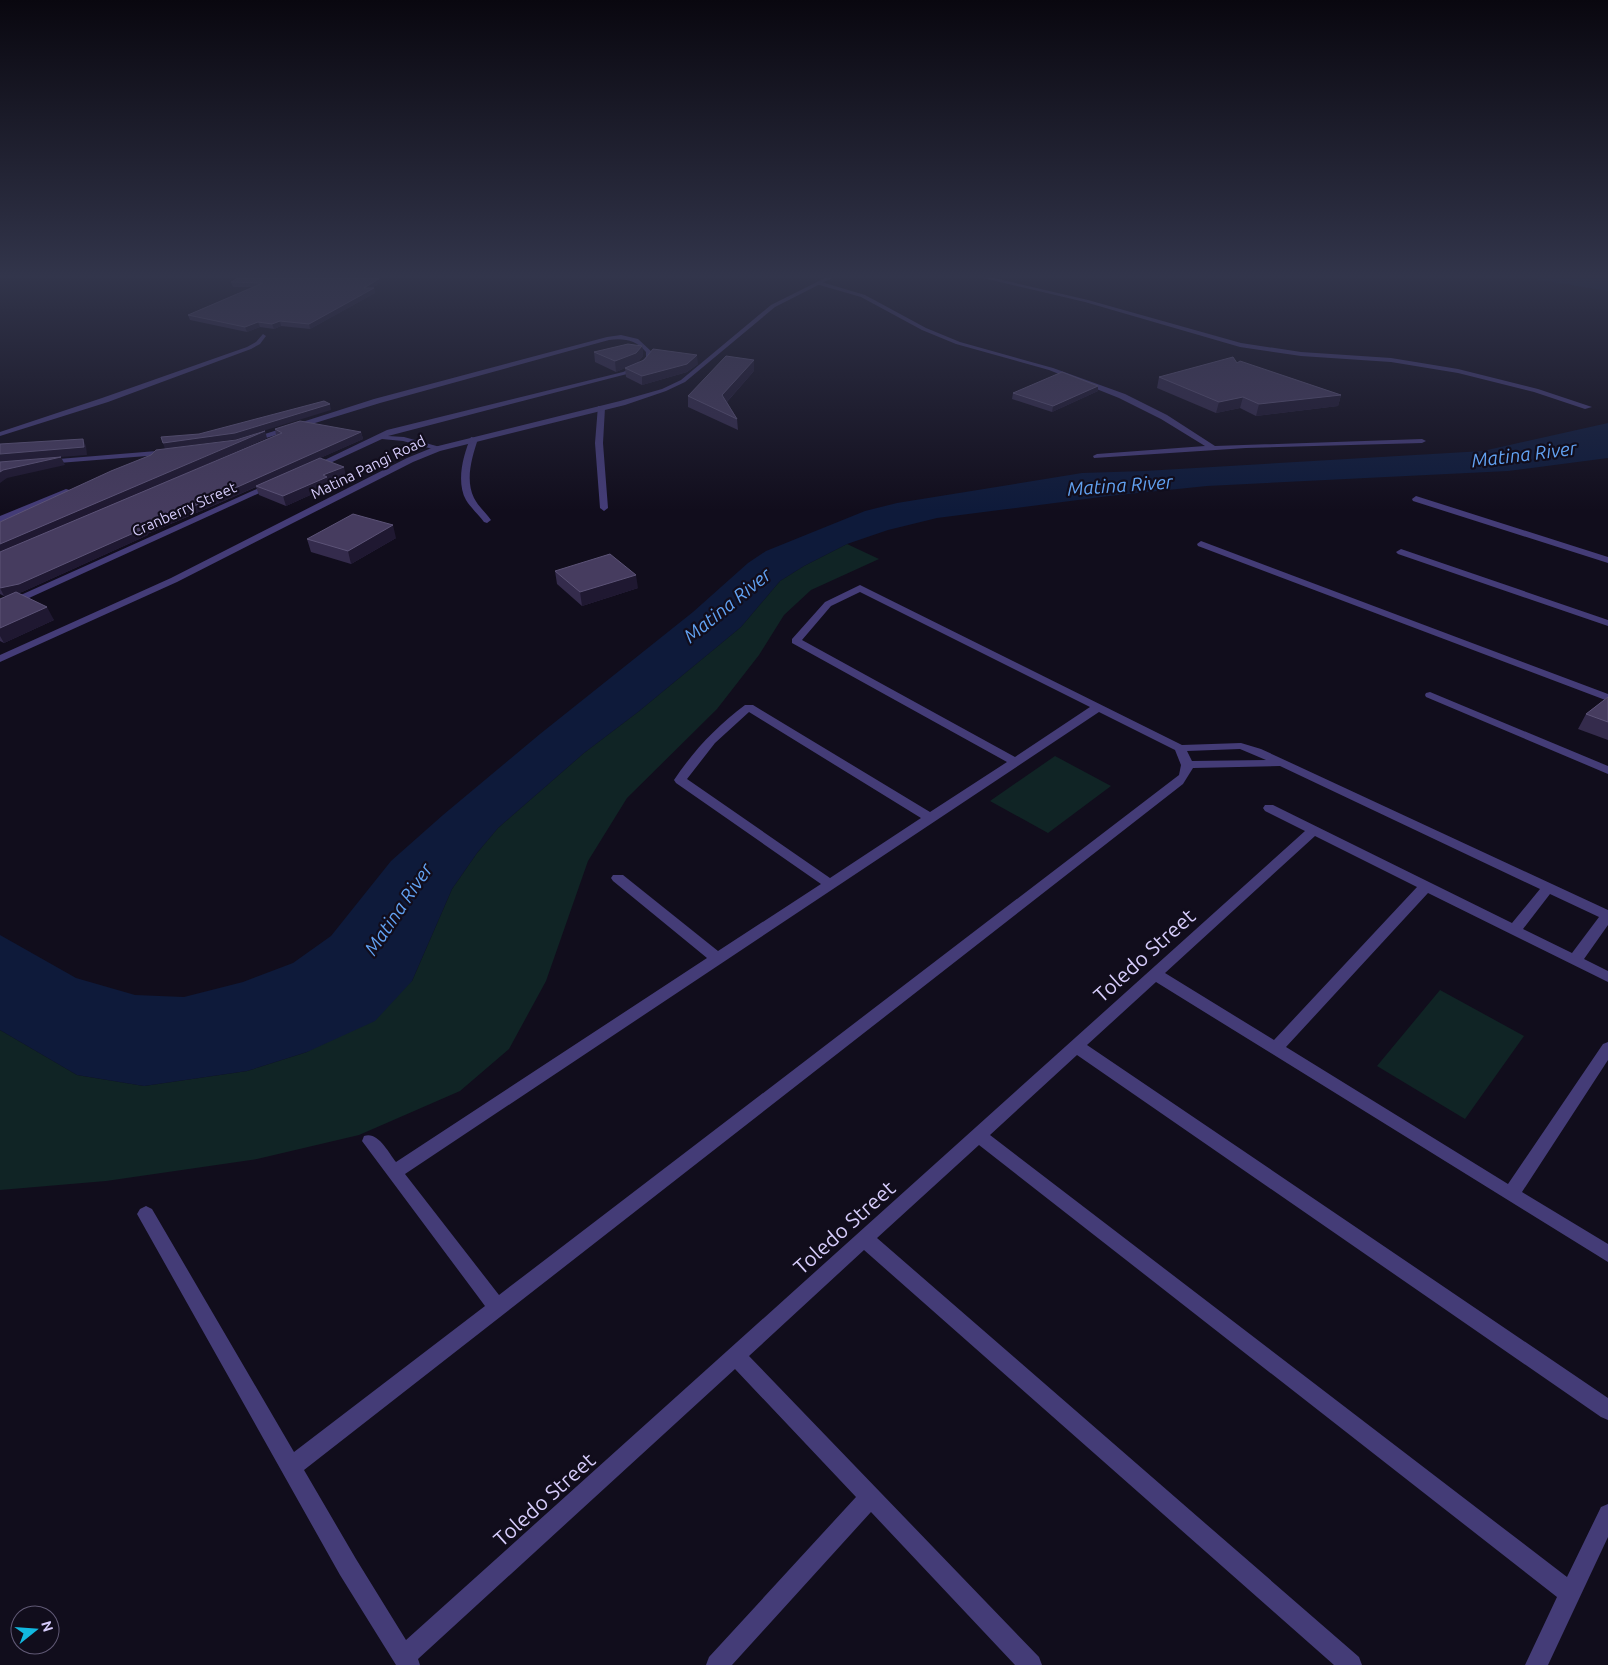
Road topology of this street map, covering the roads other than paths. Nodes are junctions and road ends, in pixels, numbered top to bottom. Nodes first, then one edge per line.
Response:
1 (228, 356) edge
2 (546, 356) edge
3 (649, 356) edge
4 (713, 356) edge
5 (1003, 356) edge
6 (1332, 356) edge
7 (1588, 407) dead end
8 (601, 408) junction
9 (305, 424) junction
10 (319, 427) edge
11 (0, 434) edge
12 (368, 435) dead end
13 (378, 437) junction
14 (388, 438) junction
15 (474, 439) junction
16 (1422, 441) dead end
17 (1213, 448) junction
18 (437, 449) junction
19 (182, 451) edge
20 (162, 453) junction
21 (424, 454) junction
22 (1097, 456) dead end
23 (37, 462) edge
24 (135, 464) edge
25 (303, 472) edge
26 (285, 480) edge
27 (81, 486) edge
28 (1416, 499) dead end
29 (604, 508) dead end
30 (0, 519) edge
31 (487, 520) dead end
32 (1202, 544) dead end
33 (1401, 552) dead end
34 (1608, 560) edge
35 (0, 602) edge
36 (1608, 623) edge
37 (0, 659) edge
38 (1430, 695) dead end
39 (1608, 698) edge
40 (1098, 707) junction
41 (1180, 748) junction
42 (1016, 762) junction
43 (1280, 763) junction
44 (1188, 765) junction
45 (1608, 770) edge
46 (1269, 808) dead end
47 (930, 818) junction
48 (1314, 830) junction
49 (618, 878) dead end
50 (830, 884) junction
51 (1426, 886) junction
52 (1548, 888) junction
53 (1607, 916) edge
54 (1514, 930) junction
55 (718, 958) junction
56 (1575, 960) junction
57 (1156, 974) junction
58 (1608, 976) edge
59 (1076, 1046) junction
60 (1608, 1048) edge
61 (1275, 1049) junction
62 (978, 1135) junction
63 (370, 1141) dead end
64 (394, 1172) junction
65 (1511, 1194) junction
66 (146, 1214) dead end
67 (865, 1238) junction
68 (1608, 1254) edge
69 (497, 1307) junction
70 (736, 1356) junction
71 (1608, 1410) edge
72 (291, 1467) junction
73 (871, 1496) junction
74 (1608, 1514) edge
75 (1570, 1592) junction
76 (406, 1661) edge
77 (717, 1665) edge
78 (1031, 1665) edge
79 (1351, 1665) edge
80 (1536, 1665) edge

1 - 11 street
2 - 9 street
3 - 13 street
4 - 8 street, Matina Pangi Road
5 - 17 street
6 - 7 street
8 - 15 street, Matina Pangi Road
8 - 29 street
9 - 9 street
9 - 10 street
12 - 13 street
13 - 14 street
13 - 25 street
14 - 18 street
14 - 21 street
15 - 18 street, Matina Pangi Road
15 - 31 street
16 - 17 street
17 - 22 street
18 - 21 street, Matina Pangi Road
19 - 20 street
20 - 23 street
20 - 24 street
21 - 37 street, Matina Pangi Road
26 - 35 street, Cranberry Street
27 - 30 street
28 - 34 street
32 - 39 street
33 - 36 street
38 - 45 street
40 - 41 street
40 - 42 street
40 - 42 street
41 - 43 street
41 - 44 street
42 - 47 street
43 - 44 street
43 - 52 street
44 - 69 street
46 - 48 street
47 - 50 street
47 - 50 street
48 - 51 street
48 - 57 street, Toledo Street
49 - 55 street
50 - 55 street
51 - 54 street
51 - 61 street
52 - 53 street
52 - 54 street
53 - 56 street
54 - 56 street
55 - 64 street
56 - 58 street
57 - 59 street, Toledo Street
57 - 61 street
59 - 62 street, Toledo Street
59 - 71 street
60 - 65 street
61 - 65 street
62 - 67 street, Toledo Street
62 - 75 street
63 - 64 street
64 - 69 street
65 - 68 street
66 - 72 street
67 - 70 street, Toledo Street
67 - 79 street
69 - 72 street
70 - 73 street
70 - 76 street, Toledo Street
72 - 76 street
73 - 77 street
73 - 78 street
74 - 75 street
75 - 80 street

